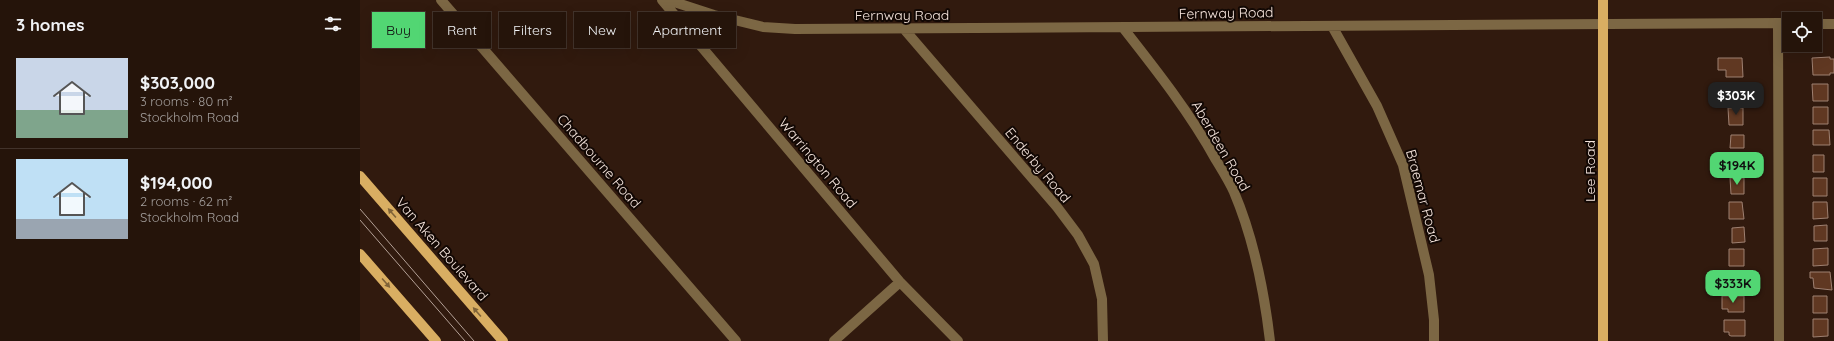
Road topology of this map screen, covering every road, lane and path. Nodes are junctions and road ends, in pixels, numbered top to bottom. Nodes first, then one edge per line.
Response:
1 (441, 0) edge
2 (662, 0) edge
3 (668, 0) edge
4 (1603, 0) edge
5 (1603, 24) junction
6 (1778, 24) junction
7 (1782, 24) edge
8 (1822, 24) edge
9 (1834, 24) edge
10 (1332, 26) junction
11 (1124, 29) junction
12 (904, 30) junction
13 (360, 176) edge
14 (360, 254) edge
15 (900, 282) junction
16 (436, 341) edge
17 (503, 341) edge
18 (736, 341) edge
19 (834, 341) edge
20 (958, 341) edge
21 (1103, 341) edge
22 (1270, 341) edge
23 (1434, 341) edge
24 (1603, 341) edge
25 (1779, 341) edge

1 - 18 street, Chadbourne Road
2 - 15 street, Warrington Road
3 - 12 street, Fernway Road
4 - 5 main road, Lee Road
5 - 6 street, Fernway Road
5 - 10 street, Fernway Road
5 - 24 main road, Lee Road
6 - 7 street, Fernway Road
6 - 25 street
8 - 9 street
10 - 11 street, Fernway Road
10 - 23 street, Braemar Road
11 - 12 street, Fernway Road
11 - 22 street, Aberdeen Road
12 - 21 street, Enderby Road
17 -> 13 main road, Van Aken Boulevard
14 -> 16 main road
15 - 19 street
15 - 20 street, Warrington Road

